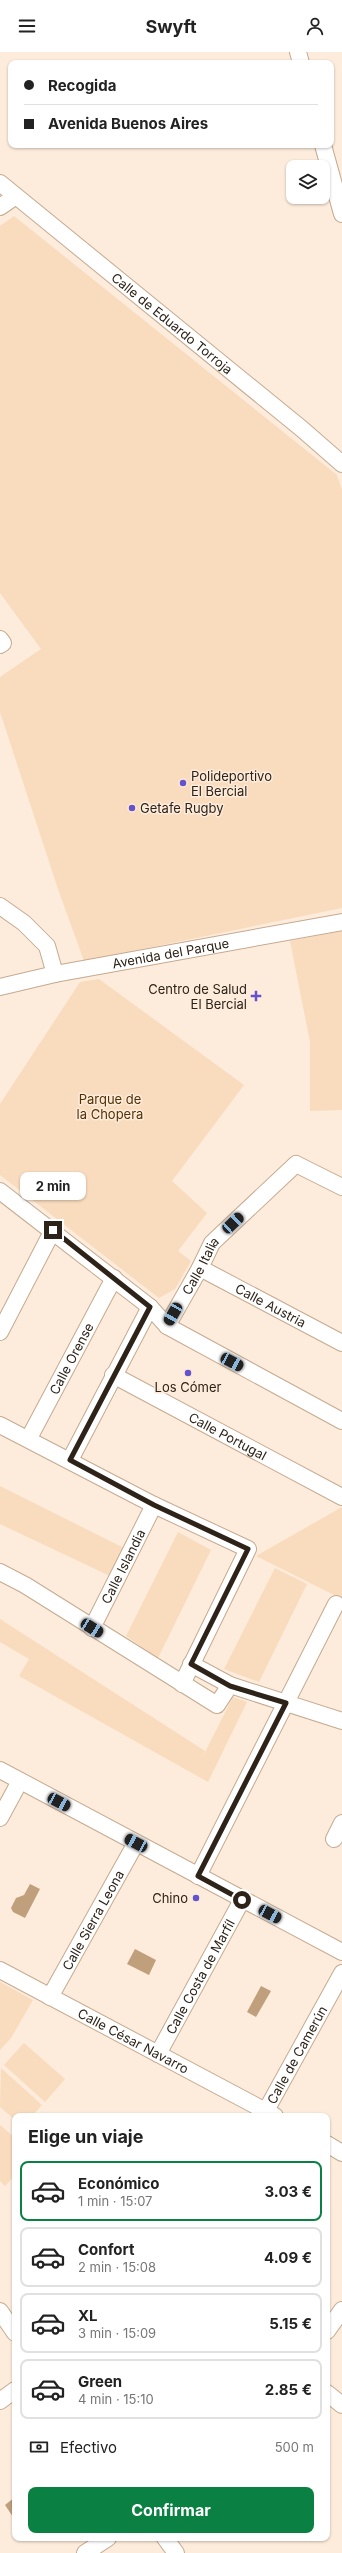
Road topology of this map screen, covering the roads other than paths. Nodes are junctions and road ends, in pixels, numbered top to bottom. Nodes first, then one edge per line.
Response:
1 (324, 148) edge
2 (0, 183) edge
3 (16, 196) junction
4 (0, 207) edge
5 (342, 214) edge
6 (342, 464) edge
7 (0, 906) edge
8 (342, 922) edge
9 (55, 974) junction
10 (0, 987) edge
11 (342, 1187) edge
12 (0, 1191) edge
13 (53, 1230) junction
14 (200, 1268) junction
15 (114, 1278) junction
16 (150, 1307) junction
17 (166, 1326) junction
18 (0, 1332) edge
19 (342, 1343) edge
20 (113, 1375) junction
21 (342, 1421) edge
22 (0, 1425) edge
23 (29, 1438) junction
24 (70, 1460) junction
25 (342, 1497) edge
26 (154, 1505) junction
27 (0, 1572) edge
28 (336, 1604) dead end
29 (92, 1628) junction
30 (191, 1664) junction
31 (182, 1684) junction
32 (230, 1686) junction
33 (286, 1703) junction
34 (342, 1721) edge
35 (0, 1770) edge
36 (20, 1781) junction
37 (0, 1818) edge
38 (342, 1823) edge
39 (334, 1839) dead end
40 (136, 1843) junction
41 (198, 1876) junction
42 (242, 1900) junction
43 (342, 1952) edge
44 (0, 1970) edge
45 (342, 1973) edge
46 (50, 1997) junction
47 (158, 2054) junction
48 (266, 2113) edge
49 (269, 2113) edge
50 (330, 2146) edge
51 (342, 2152) edge
52 (342, 2310) edge
53 (0, 2311) edge
54 (330, 2327) edge
55 (12, 2329) edge
56 (12, 2392) edge
57 (330, 2395) edge
58 (0, 2401) edge
59 (342, 2405) edge
60 (103, 2541) edge
61 (167, 2541) edge
62 (85, 2553) edge
63 (176, 2553) edge

1 - 5 street
2 - 3 street, Calle de Eduardo Torroja
3 - 4 street
3 - 6 street, Calle de Eduardo Torroja
7 - 9 street
8 - 9 street, Avenida del Parque
9 - 10 street, Avenida del Parque
11 - 14 street, Calle Italia
12 - 13 street
13 - 15 street
13 - 18 street
14 - 17 street, Calle Italia
14 - 19 street, Calle Austria
15 - 16 street
15 - 23 street, Calle Orense
16 - 17 street
16 - 20 street
17 - 21 street
20 - 24 street
20 - 25 street, Calle Portugal
22 - 23 street
23 - 24 street
24 - 26 street
26 - 29 street, Calle Islandia
26 - 30 street
27 - 29 street
28 - 33 street
29 - 31 street
30 - 31 street
30 - 32 street
31 - 32 street
32 - 33 street
33 - 34 street
33 - 41 street
35 - 36 street
36 - 37 street
36 - 40 street
38 - 39 street
40 - 41 street
40 - 46 street, Calle Sierra Leona
41 - 42 street
42 - 43 street
42 - 47 street, Calle Costa de Marfíl
44 - 46 street, Calle César Navarro
45 - 49 street, Calle de Camerún
46 - 47 street, Calle César Navarro
47 - 48 street, Calle César Navarro
50 - 51 street
52 - 54 street
53 - 55 street
56 - 58 street
57 - 59 street
60 - 62 street
61 - 63 street

